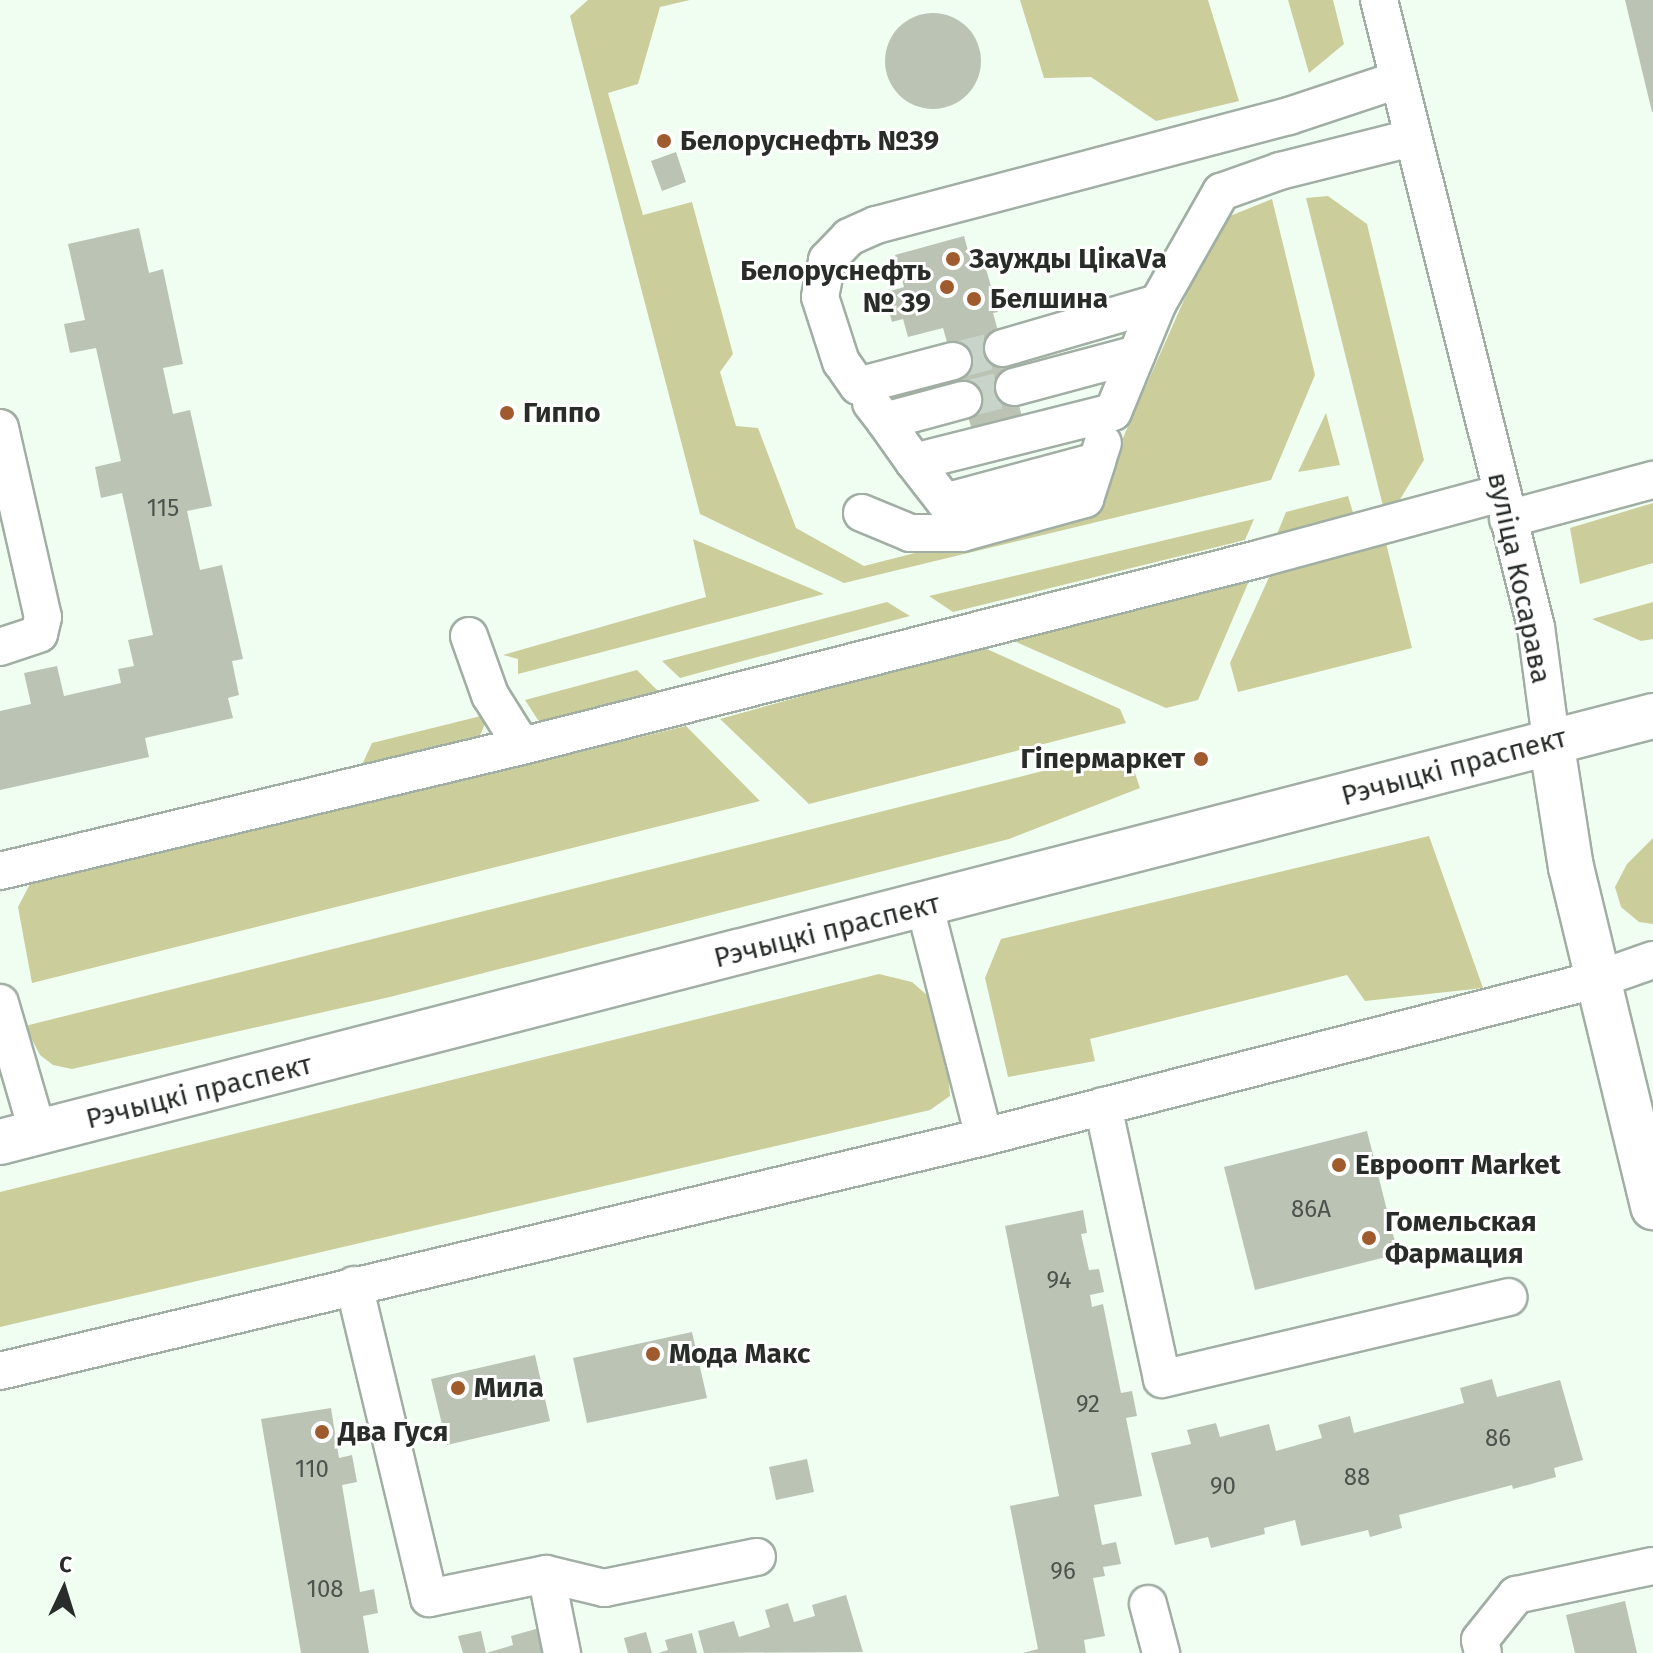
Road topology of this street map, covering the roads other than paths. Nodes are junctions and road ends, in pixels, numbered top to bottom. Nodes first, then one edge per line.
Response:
1 (1379, 0) edge
2 (1397, 80) junction
3 (1411, 138) junction
4 (1158, 303) junction
5 (1003, 348) tunnel mouth
6 (1137, 354) junction
7 (953, 361) tunnel mouth
8 (858, 386) junction
9 (1014, 387) tunnel mouth
10 (963, 400) tunnel mouth
11 (1113, 412) junction
12 (885, 421) junction
13 (0, 428) edge
14 (1097, 461) junction
15 (914, 462) junction
16 (1653, 480) edge
17 (1505, 506) junction
18 (862, 513) dead end
19 (469, 636) dead end
20 (0, 647) edge
21 (1653, 716) edge
22 (1551, 740) junction
23 (522, 746) junction
24 (0, 871) edge
25 (925, 907) junction
26 (1653, 960) edge
27 (1599, 979) junction
28 (0, 1003) edge
29 (1103, 1106) junction
30 (19, 1137) edge
31 (984, 1137) junction
32 (1653, 1207) edge
33 (354, 1285) junction
34 (1508, 1297) dead end
35 (0, 1371) edge
36 (757, 1557) dead end
37 (1653, 1566) edge
38 (546, 1574) junction
39 (1148, 1604) dead end
40 (1472, 1649) edge
41 (562, 1653) edge
42 (1161, 1653) edge

1 - 2 street, вуліца Косарава
2 - 3 street, вуліца Косарава
2 - 8 street
3 - 4 street
3 - 17 street, вуліца Косарава
4 - 5 street
4 - 6 street
6 - 9 street
6 - 11 street
7 - 8 street
8 - 12 street
10 - 12 street
11 - 14 street
11 - 15 street
12 - 15 street
13 - 20 street
14 - 15 street
14 - 18 street
16 - 17 street
17 - 22 street, вуліца Косарава
17 - 23 street
19 - 23 street
21 - 22 main road, Рэчыцкі праспект
22 - 25 main road, Рэчыцкі праспект
22 - 27 main road, вуліца Косарава
23 - 24 street
25 - 30 main road, Рэчыцкі праспект
25 - 31 street
26 - 27 street
27 - 29 street
27 - 32 main road, вуліца Косарава
28 - 30 street
29 - 31 street
29 - 34 street
31 - 33 street
33 - 35 street
33 - 38 street
36 - 38 street
37 - 40 street
38 - 41 street
39 - 42 street

